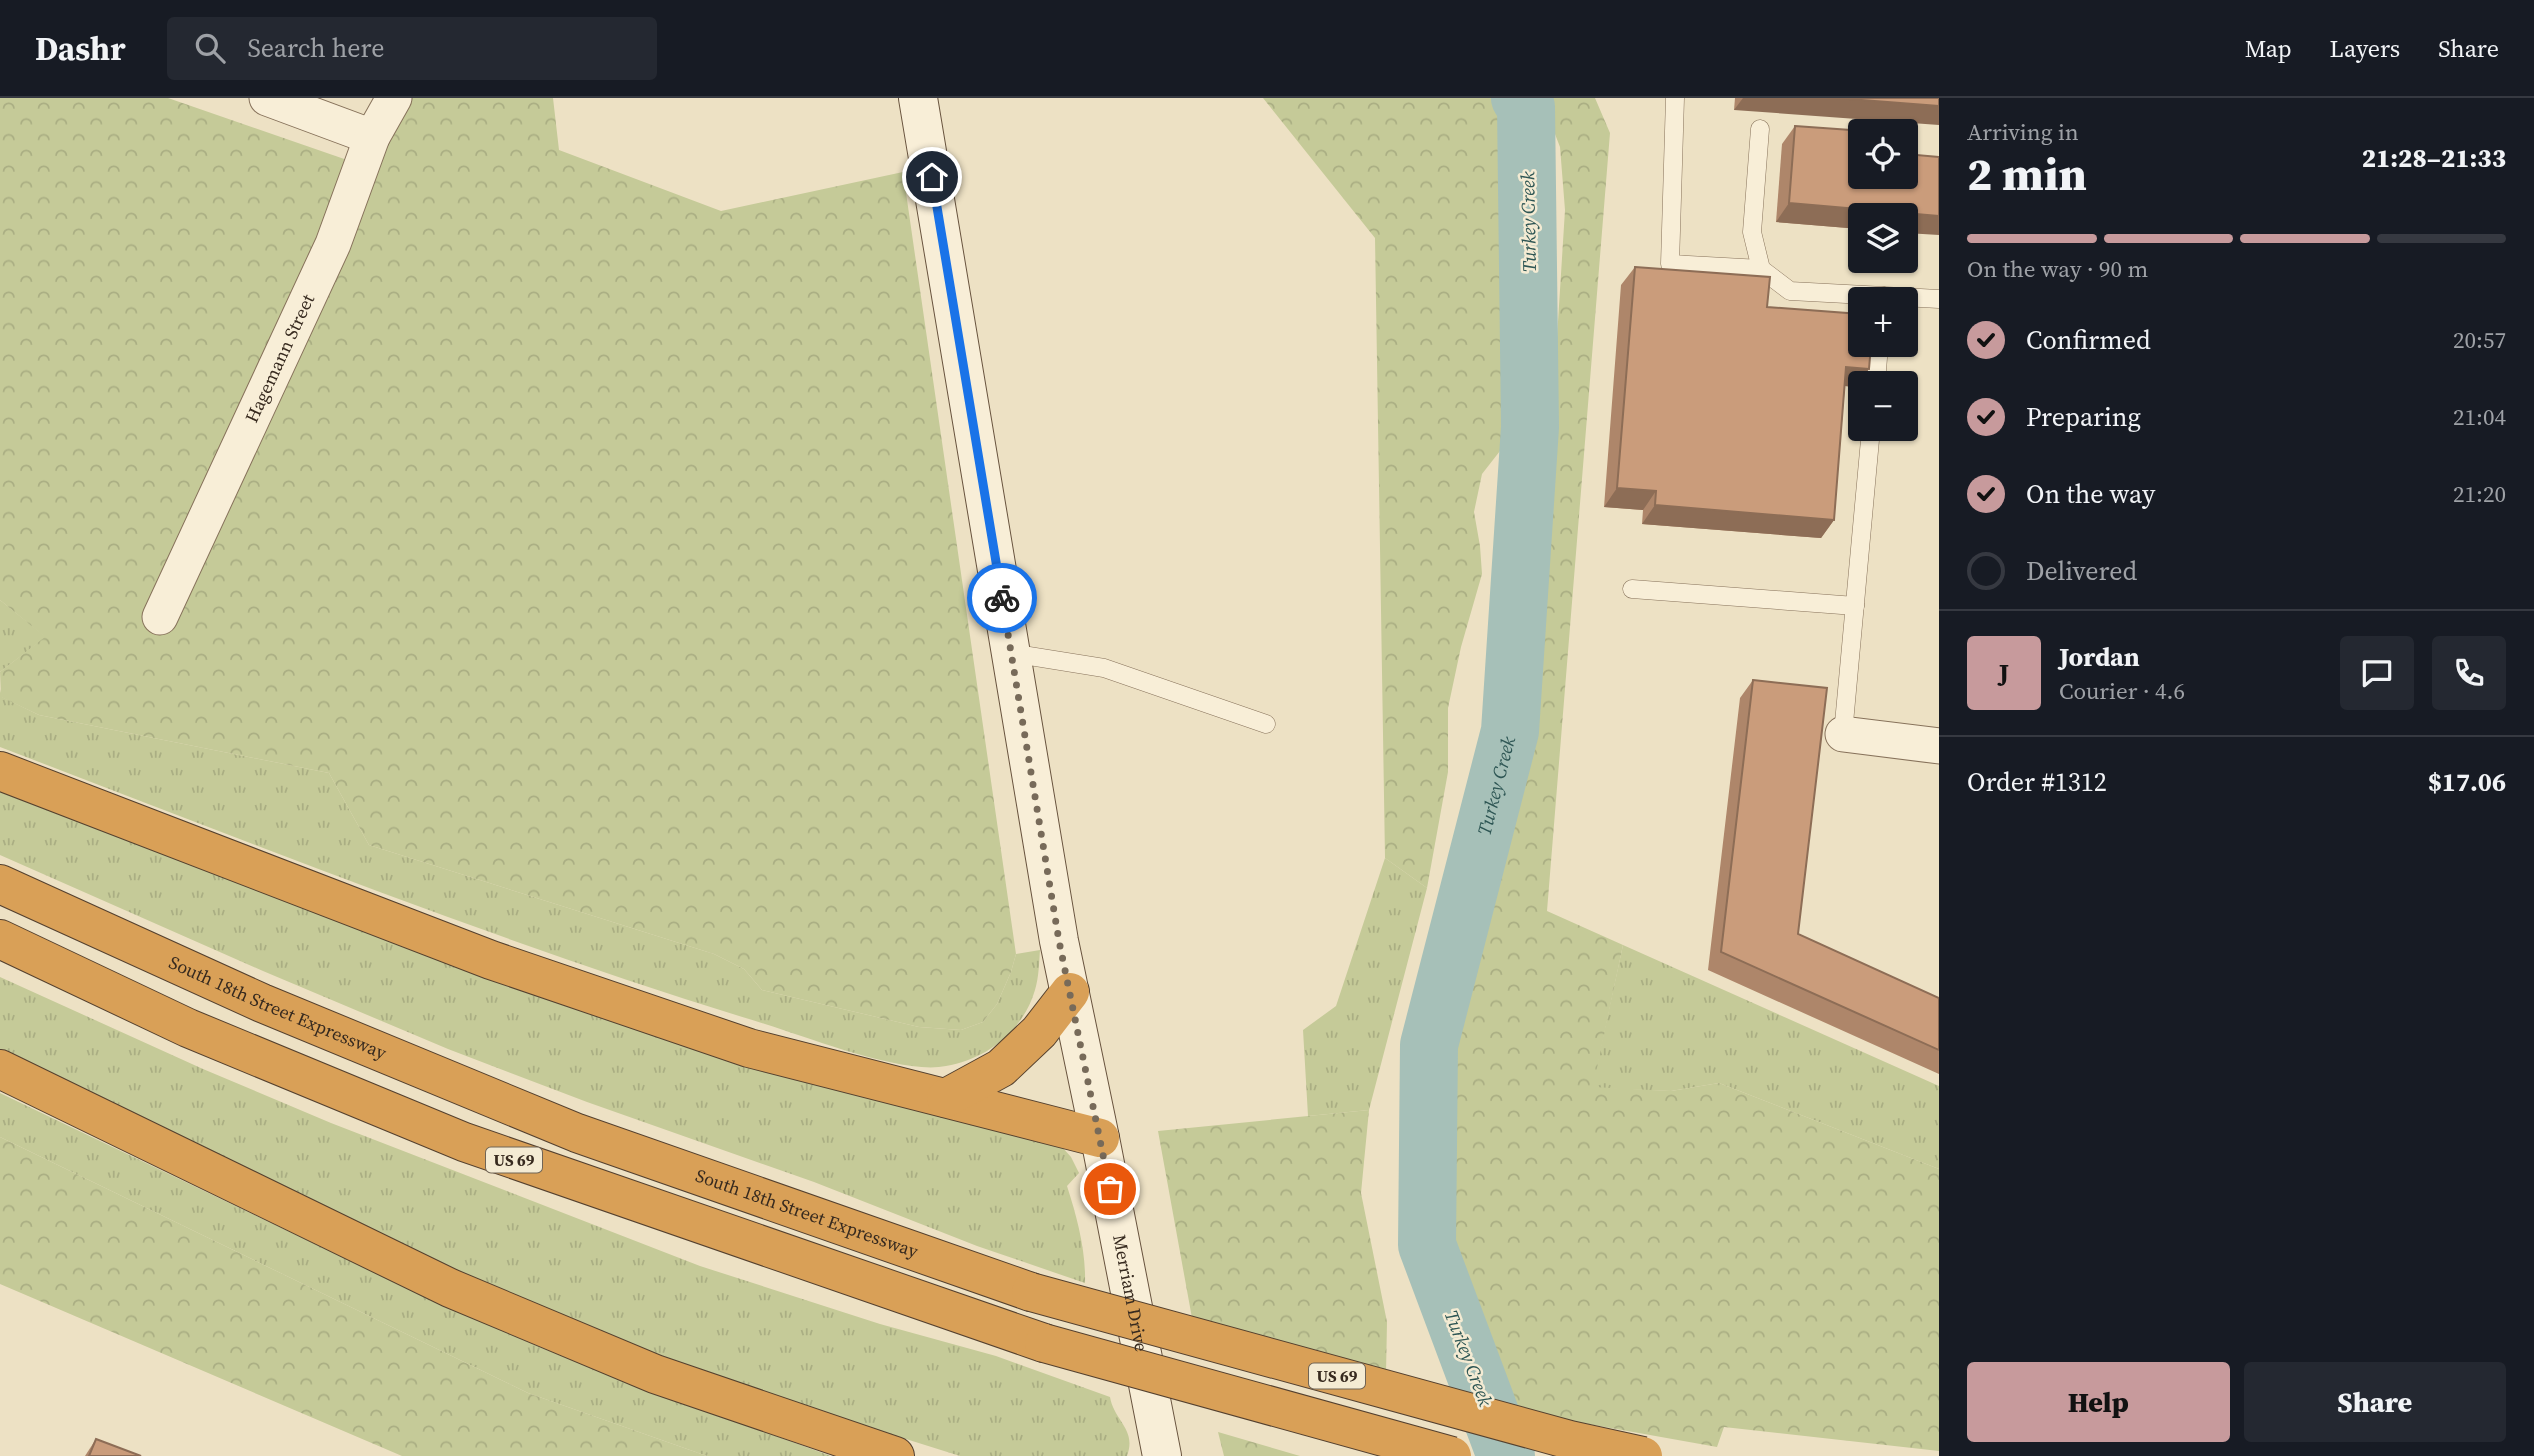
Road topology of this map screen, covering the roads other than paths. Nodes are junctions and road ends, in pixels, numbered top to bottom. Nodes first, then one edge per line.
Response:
1 (267, 98) edge
2 (394, 98) edge
3 (918, 98) edge
4 (1675, 98) edge
5 (1760, 129) dead end
6 (372, 137) junction
7 (1761, 269) junction
8 (1848, 295) edge
9 (1918, 299) edge
10 (1939, 299) edge
11 (1870, 441) edge
12 (1632, 589) dead end
13 (1855, 607) junction
14 (160, 617) dead end
15 (1011, 653) junction
16 (1266, 724) dead end
17 (1843, 734) joint
18 (1939, 746) edge
19 (0, 771) edge
20 (0, 884) edge
21 (0, 939) edge
22 (1070, 992) junction
23 (0, 1069) edge
24 (946, 1098) junction
25 (1100, 1138) junction
26 (895, 1456) edge
27 (1162, 1456) edge
28 (1451, 1456) edge
29 (1643, 1456) edge

1 - 6 street
2 - 6 street, Hagemann Street
3 - 15 main road, Merriam Drive
4 - 7 lane
5 - 7 lane
6 - 14 street, Hagemann Street
7 - 8 lane
9 - 10 lane
11 - 13 lane
12 - 13 lane
13 - 17 lane
15 - 16 lane
15 - 22 main road, Merriam Drive
17 - 18 street
19 - 24 highway
20 - 29 highway, South 18th Street Expressway / US 69, bridge
21 - 28 highway, US 69, bridge
22 - 24 highway
22 - 25 main road, Merriam Drive
23 - 26 highway
24 - 25 highway
25 - 27 main road, Merriam Drive

